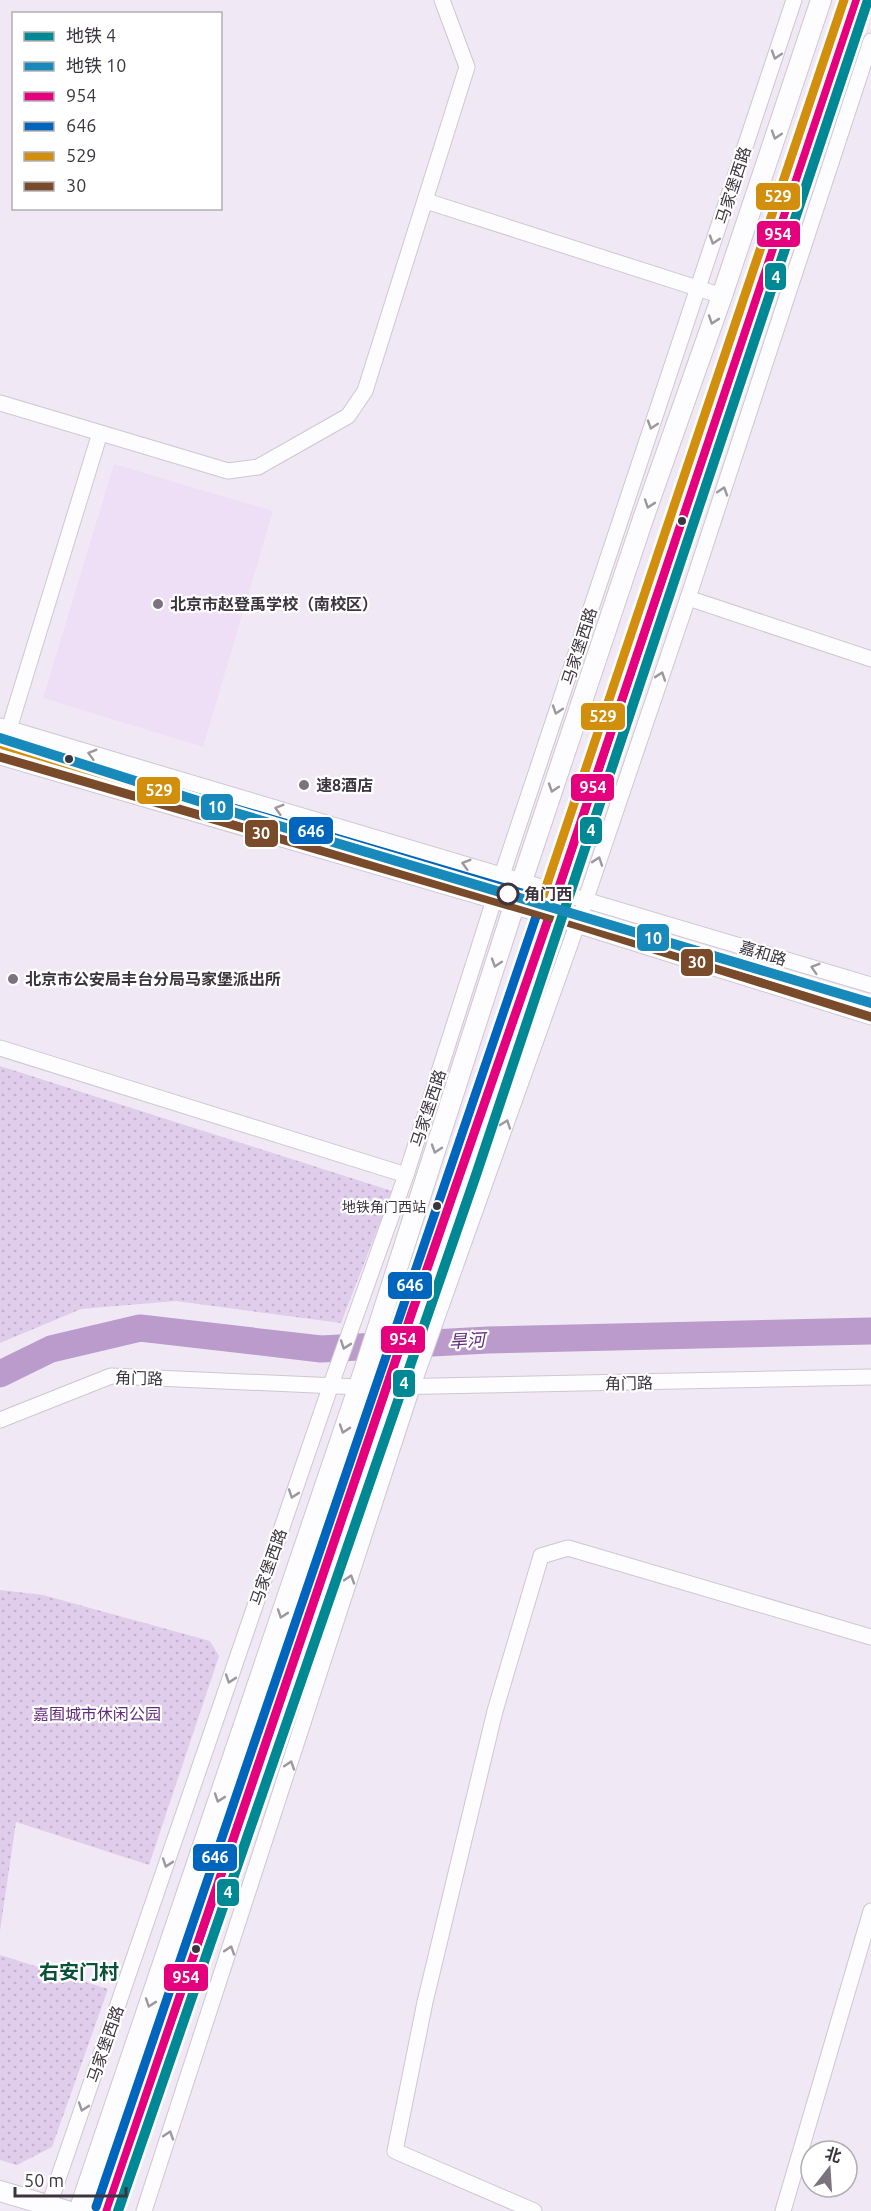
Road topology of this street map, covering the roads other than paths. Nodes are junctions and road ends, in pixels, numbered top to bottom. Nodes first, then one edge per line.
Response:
1 (442, 0) edge
2 (794, 0) edge
3 (821, 0) edge
4 (857, 0) edge
5 (871, 41) edge
6 (426, 201) junction
7 (698, 288) junction
8 (722, 296) junction
9 (0, 403) edge
10 (100, 433) junction
11 (688, 598) junction
12 (871, 659) edge
13 (4, 728) edge
14 (0, 757) edge
15 (502, 875) junction
16 (522, 881) junction
17 (557, 891) junction
18 (585, 900) junction
19 (494, 901) junction
20 (514, 908) junction
21 (549, 917) junction
22 (577, 925) junction
23 (871, 985) edge
24 (871, 1017) edge
25 (0, 1048) edge
26 (406, 1175) junction
27 (871, 1377) edge
28 (361, 1380) junction
29 (390, 1380) junction
30 (331, 1383) junction
31 (413, 1385) junction
32 (0, 1420) edge
33 (871, 1637) edge
34 (871, 1911) edge
35 (0, 2191) edge
36 (55, 2209) edge
37 (79, 2211) edge
38 (107, 2211) edge
39 (144, 2211) edge
40 (534, 2211) edge
41 (783, 2211) edge

1 - 6 street
2 -> 7 street, 马家堡西路
3 -> 8 main road, 马家堡西路
4 - 17 main road
11 -> 5 street
6 - 7 street
6 - 10 street
7 - 8 street
7 -> 15 street, 马家堡西路
8 -> 16 main road, 马家堡西路
9 - 10 street
10 - 13 street
11 - 12 street
18 -> 11 street
15 -> 13 street, 嘉和路
14 - 19 street, 嘉和路
15 - 16 street, 嘉和路
15 - 19 street, 马家堡西路
16 - 17 street, 嘉和路
16 - 20 main road, 马家堡西路
17 - 18 street, 嘉和路
17 - 21 main road
18 - 22 street
23 -> 18 street, 嘉和路
19 - 20 street, 嘉和路
19 - 26 street, 马家堡西路
20 - 21 street, 嘉和路
20 -> 28 main road, 马家堡西路
21 - 22 street, 嘉和路
21 - 29 main road
22 - 24 street, 嘉和路
31 -> 22 street
25 - 26 street
26 -> 30 street, 马家堡西路
27 - 31 street, 角门路
28 - 30 street, 角门路
28 -> 37 main road, 马家堡西路
29 - 31 street, 角门路
29 - 38 main road
30 - 32 street, 角门路
30 -> 36 street, 马家堡西路
39 -> 31 street
33 - 40 street
34 - 41 street
35 - 36 main road

